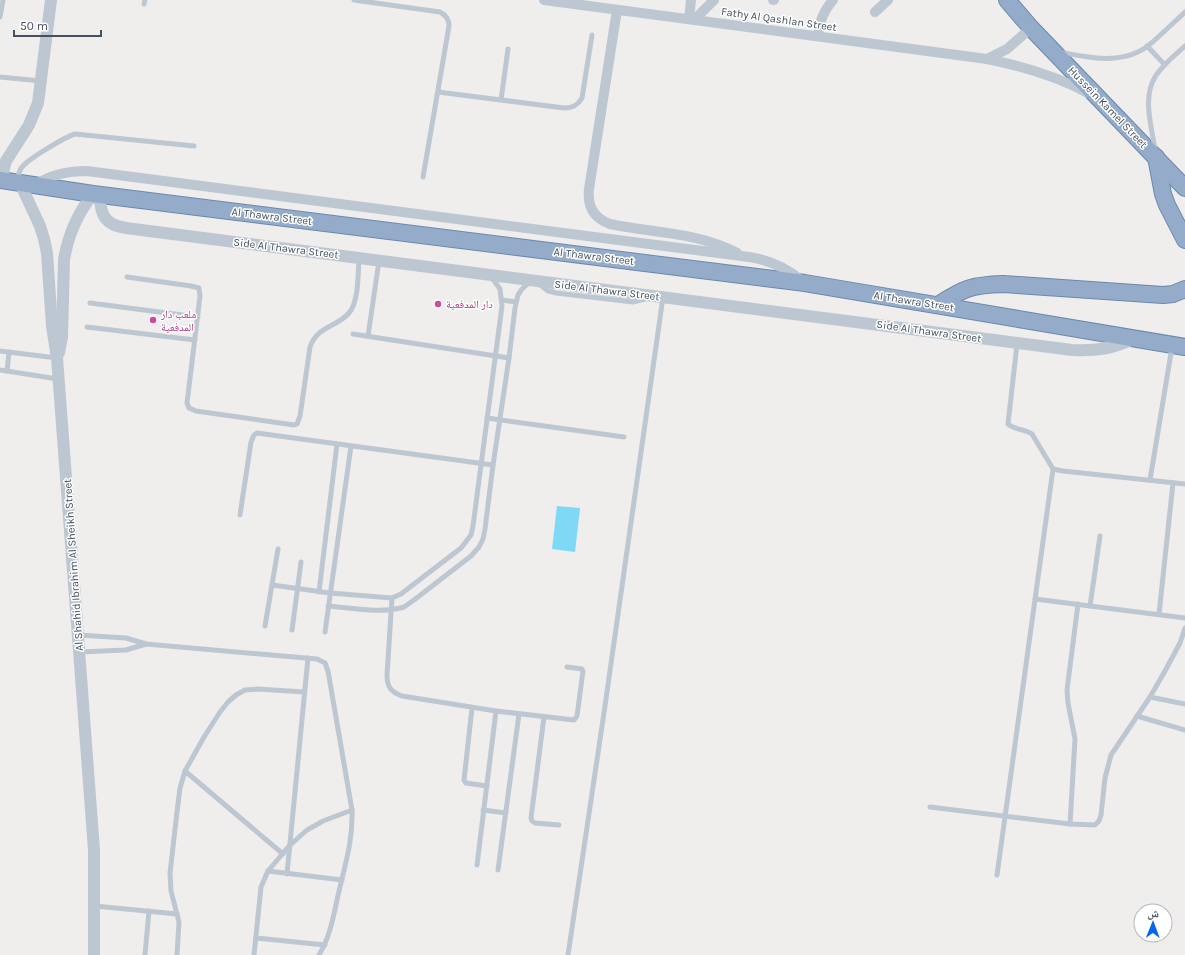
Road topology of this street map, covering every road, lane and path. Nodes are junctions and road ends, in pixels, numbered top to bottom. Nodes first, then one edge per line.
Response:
1 (3, 0) edge
2 (51, 0) edge
3 (354, 0) edge
4 (544, 0) edge
5 (691, 0) edge
6 (714, 0) edge
7 (833, 0) edge
8 (888, 0) edge
9 (1007, 0) edge
10 (617, 10) junction
11 (875, 12) dead end
12 (1185, 12) edge
13 (0, 17) edge
14 (692, 20) junction
15 (1031, 28) junction
16 (592, 35) dead end
17 (818, 36) junction
18 (1147, 46) junction
19 (1185, 46) edge
20 (508, 49) dead end
21 (1054, 51) junction
22 (987, 59) junction
23 (1165, 65) junction
24 (0, 77) edge
25 (42, 81) junction
26 (438, 92) junction
27 (1100, 99) junction
28 (501, 100) junction
29 (194, 146) dead end
30 (1156, 157) junction
31 (423, 177) dead end
32 (0, 181) edge
33 (27, 184) junction
34 (1185, 188) edge
35 (97, 194) junction
36 (1185, 240) edge
37 (743, 257) junction
38 (359, 258) junction
39 (379, 261) junction
40 (489, 275) junction
41 (127, 277) dead end
42 (534, 280) junction
43 (805, 283) junction
44 (1185, 288) edge
45 (658, 296) junction
46 (502, 300) junction
47 (516, 302) junction
48 (90, 303) dead end
49 (938, 305) junction
50 (198, 317) junction
51 (87, 327) dead end
52 (353, 334) dead end
53 (368, 336) junction
54 (1135, 338) junction
55 (195, 340) junction
56 (1017, 343) junction
57 (1179, 346) edge
58 (0, 352) edge
59 (9, 352) junction
60 (496, 356) junction
61 (57, 358) junction
62 (509, 358) junction
63 (0, 370) edge
64 (7, 371) junction
65 (59, 379) junction
66 (487, 418) junction
67 (500, 420) junction
68 (624, 437) dead end
69 (337, 444) junction
70 (351, 446) junction
71 (481, 464) junction
72 (493, 465) junction
73 (1053, 469) junction
74 (1150, 480) junction
75 (1173, 483) junction
76 (1185, 484) edge
77 (240, 515) dead end
78 (1100, 536) dead end
79 (278, 549) dead end
80 (302, 562) dead end
81 (272, 585) junction
82 (298, 589) junction
83 (319, 592) junction
84 (330, 594) junction
85 (392, 598) junction
86 (1035, 599) junction
87 (1078, 604) junction
88 (328, 606) junction
89 (1090, 606) junction
90 (392, 610) junction
91 (1160, 614) junction
92 (1185, 618) edge
93 (265, 626) dead end
94 (1185, 628) edge
95 (292, 630) dead end
96 (325, 632) dead end
97 (78, 635) junction
98 (146, 644) junction
99 (80, 652) junction
100 (308, 658) junction
101 (567, 667) dead end
102 (304, 692) junction
103 (1150, 697) junction
104 (1185, 704) edge
105 (472, 708) junction
106 (496, 711) junction
107 (519, 714) junction
108 (1137, 716) junction
109 (544, 717) junction
110 (1185, 730) edge
111 (185, 771) junction
112 (486, 786) junction
113 (930, 807) dead end
114 (352, 810) junction
115 (483, 810) junction
116 (506, 813) junction
117 (1005, 816) junction
118 (1070, 824) junction
119 (559, 825) dead end
120 (289, 846) junction
121 (283, 854) junction
122 (476, 865) dead end
123 (498, 870) dead end
124 (268, 871) junction
125 (287, 874) junction
126 (997, 875) dead end
127 (342, 880) junction
128 (94, 906) junction
129 (149, 911) junction
130 (177, 914) junction
131 (256, 938) junction
132 (325, 945) junction
133 (94, 954) edge
134 (144, 955) edge
135 (177, 955) edge
136 (254, 955) edge
137 (319, 955) edge
138 (568, 955) edge

1 - 13 lane
2 - 25 street
3 - 26 lane
4 - 10 street, Fathy Al Qashlan Street
5 - 14 street
6 - 14 street
7 - 17 street
8 - 11 street
9 - 15 highway, Hussein Kamel Street
10 - 14 street, Fathy Al Qashlan Street
10 - 37 street
12 - 18 lane
14 - 17 street, Fathy Al Qashlan Street
15 - 21 highway, Hussein Kamel Street
15 - 22 street
16 - 28 lane
17 - 22 street, Fathy Al Qashlan Street
18 - 21 lane
18 - 23 lane
19 - 23 lane
20 - 28 lane
21 - 27 highway, Hussein Kamel Street
22 - 27 street, Fathy Al Qashlan Street
23 - 30 lane
24 - 25 lane
25 - 32 street
26 - 28 lane
26 - 31 lane
27 - 30 highway, Hussein Kamel Street
29 - 33 lane
30 - 34 highway, Hussein Kamel Street
30 - 36 highway
32 - 33 highway, Al Thawra Street
33 - 35 highway, Al Thawra Street
33 - 37 street
33 - 61 street, Al Shahid Ibrahim Al Sheikh Street
35 - 38 street, Side Al Thawra Street
35 - 43 highway, Al Thawra Street
35 - 61 street
37 - 43 street
38 - 39 street, Side Al Thawra Street
38 - 55 lane
39 - 40 street, Side Al Thawra Street
39 - 53 lane
40 - 42 street, Side Al Thawra Street
40 - 46 lane
41 - 50 lane
42 - 45 street, Side Al Thawra Street
42 - 47 lane
43 - 49 highway, Al Thawra Street
44 - 49 highway
45 - 56 street, Side Al Thawra Street
45 - 138 lane
46 - 47 lane
46 - 60 lane
47 - 62 lane
48 - 50 lane
49 - 54 highway, Al Thawra Street
50 - 55 lane
51 - 55 lane
52 - 53 lane
53 - 60 lane
54 - 56 street, Side Al Thawra Street
54 - 57 highway, Al Thawra Street
56 - 73 lane
57 - 74 lane
58 - 59 lane
59 - 61 lane
59 - 64 lane
60 - 62 lane
60 - 66 lane
61 - 65 street, Al Shahid Ibrahim Al Sheikh Street
62 - 67 lane
63 - 64 lane
64 - 65 lane
65 - 97 street, Al Shahid Ibrahim Al Sheikh Street
66 - 67 lane
66 - 71 lane
67 - 68 lane
67 - 72 lane
69 - 70 lane
69 - 77 lane
69 - 83 lane
70 - 71 lane
70 - 84 lane
71 - 72 lane
71 - 85 lane
72 - 90 lane
73 - 74 lane
73 - 86 lane
74 - 75 lane
75 - 76 lane
75 - 91 lane
78 - 89 lane
79 - 81 lane
80 - 82 lane
81 - 82 lane
81 - 93 lane
82 - 83 lane
82 - 95 lane
83 - 84 lane
84 - 85 lane
84 - 88 lane
85 - 90 lane
86 - 87 lane
86 - 117 lane
87 - 89 lane
87 - 118 lane
88 - 90 lane
88 - 96 lane
89 - 91 lane
90 - 105 lane
91 - 92 lane
94 - 103 lane
97 - 98 lane
97 - 99 street, Al Shahid Ibrahim Al Sheikh Street
98 - 99 lane
98 - 100 lane
99 - 128 street, Al Shahid Ibrahim Al Sheikh Street
100 - 102 lane
100 - 114 lane
101 - 109 lane
102 - 111 lane
102 - 120 lane
103 - 104 lane
103 - 108 lane
105 - 106 lane
105 - 112 lane
106 - 107 lane
106 - 112 lane
107 - 109 lane
107 - 116 lane
108 - 110 lane
108 - 118 lane
109 - 119 lane
111 - 121 lane
111 - 130 lane
112 - 115 lane
113 - 117 lane
114 - 120 lane
114 - 127 lane
115 - 116 lane
115 - 122 lane
116 - 123 lane
117 - 118 lane
117 - 126 lane
120 - 121 lane
120 - 125 lane
121 - 124 lane
124 - 125 lane
124 - 131 lane
125 - 127 lane
127 - 132 lane
128 - 129 lane
128 - 133 street, Al Shahid Ibrahim Al Sheikh Street
129 - 130 lane
129 - 134 lane
130 - 135 lane
131 - 132 lane
131 - 136 lane
132 - 137 lane

